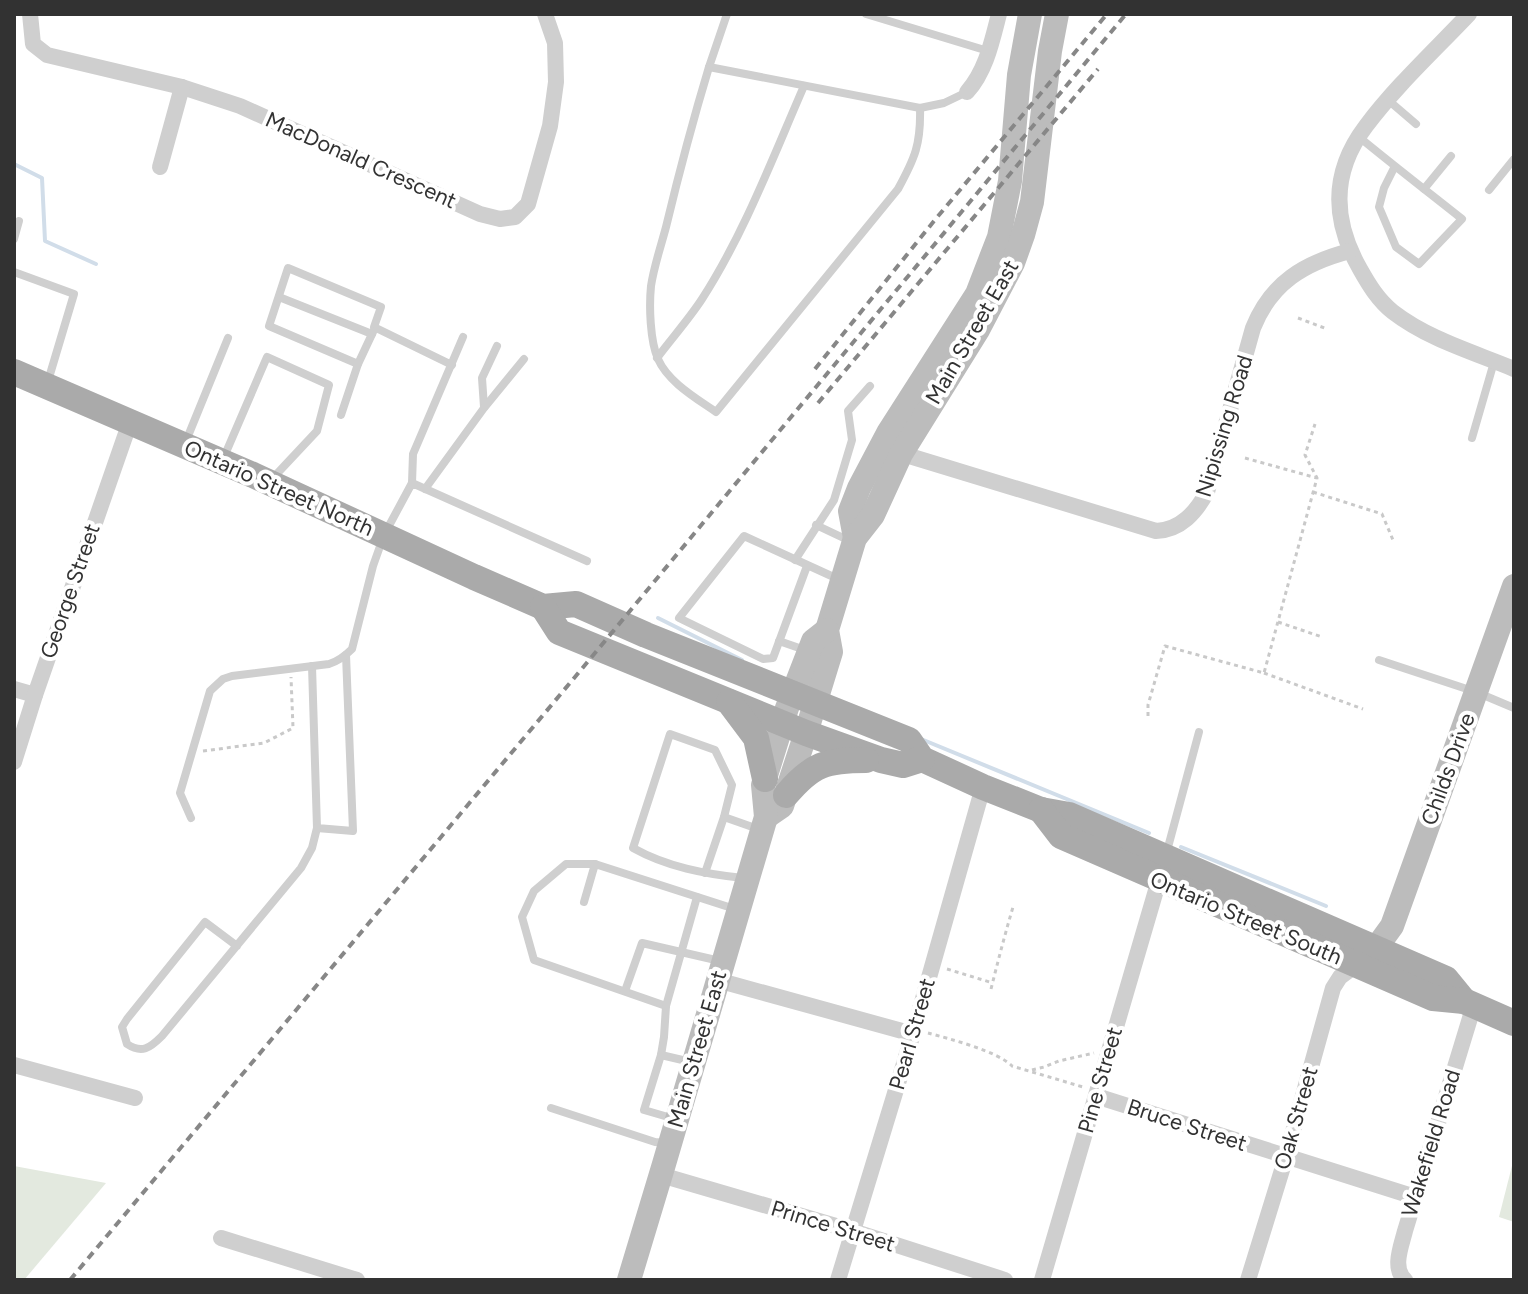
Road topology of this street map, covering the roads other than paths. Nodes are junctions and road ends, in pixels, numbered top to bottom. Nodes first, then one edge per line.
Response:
1 (30, 14) edge
2 (545, 14) edge
3 (727, 14) edge
4 (866, 14) edge
5 (999, 14) edge
6 (1030, 14) edge
7 (1057, 14) edge
8 (1469, 14) edge
9 (989, 51) junction
10 (709, 67) junction
11 (804, 86) junction
12 (182, 87) junction
13 (967, 92) joint
14 (1388, 100) junction
15 (920, 108) junction
16 (1416, 124) dead end
17 (1359, 137) junction
18 (1451, 156) dead end
19 (1514, 159) edge
20 (1395, 166) junction
21 (160, 167) dead end
22 (1424, 189) junction
23 (1489, 190) dead end
24 (19, 221) dead end
25 (14, 239) edge
26 (1350, 251) junction
27 (14, 272) edge
28 (279, 297) junction
29 (373, 331) junction
30 (463, 337) dead end
31 (228, 338) dead end
32 (497, 346) dead end
33 (657, 358) junction
34 (524, 359) dead end
35 (1495, 361) junction
36 (358, 364) junction
37 (452, 365) junction
38 (1514, 369) edge
39 (14, 372) edge
40 (47, 385) junction
41 (870, 386) dead end
42 (484, 408) junction
43 (341, 415) dead end
44 (130, 422) junction
45 (1472, 438) dead end
46 (184, 445) junction
47 (891, 450) junction
48 (222, 461) junction
49 (269, 482) junction
50 (412, 483) junction
51 (425, 489) junction
52 (816, 525) junction
53 (384, 535) junction
54 (854, 540) junction
55 (795, 560) junction
56 (587, 561) dead end
57 (807, 566) junction
58 (842, 581) junction
59 (1514, 586) edge
60 (543, 607) junction
61 (827, 630) junction
62 (779, 641) junction
63 (809, 651) junction
64 (346, 655) junction
65 (1379, 660) dead end
66 (312, 666) junction
67 (14, 689) edge
68 (1476, 692) junction
69 (35, 695) junction
70 (804, 698) junction
71 (729, 702) junction
72 (1514, 708) edge
73 (794, 728) junction
74 (1199, 732) dead end
75 (922, 759) junction
76 (881, 760) junction
77 (14, 762) edge
78 (776, 787) junction
79 (983, 787) junction
80 (724, 817) junction
81 (191, 818) dead end
82 (764, 824) junction
83 (317, 828) junction
84 (595, 864) junction
85 (1162, 868) junction
86 (705, 873) junction
87 (747, 879) junction
88 (697, 897) junction
89 (584, 902) dead end
90 (738, 910) junction
91 (237, 946) junction
92 (680, 953) junction
93 (1366, 957) junction
94 (720, 971) junction
95 (625, 991) junction
96 (1469, 1003) junction
97 (666, 1006) junction
98 (1514, 1023) edge
99 (913, 1032) junction
100 (661, 1055) junction
101 (693, 1062) junction
102 (14, 1065) edge
103 (1097, 1094) junction
104 (135, 1098) dead end
105 (551, 1108) dead end
106 (673, 1131) junction
107 (1286, 1157) junction
108 (661, 1175) junction
109 (1415, 1197) junction
110 (853, 1231) junction
111 (221, 1238) dead end
112 (357, 1280) edge
113 (629, 1280) edge
114 (838, 1280) edge
115 (1005, 1280) edge
116 (1042, 1280) edge
117 (1248, 1280) edge
118 (1405, 1280) edge

1 - 12 street, MacDonald Crescent
2 - 12 street, MacDonald Crescent
3 - 10 lane
4 - 9 lane
5 - 9 street
6 - 47 main road, Main Street East
7 - 47 main road, Main Street East
8 - 14 street
9 - 13 street
10 - 11 lane
10 - 33 lane
11 - 15 lane
11 - 33 lane
12 - 21 street
13 - 15 lane
14 - 16 lane
14 - 17 street
15 - 33 lane
17 - 20 lane
17 - 26 street
18 - 22 lane
19 - 23 lane
20 - 22 lane
20 - 22 lane
24 - 25 lane
26 - 35 street
26 - 47 street, Nipissing Road
27 - 40 lane
28 - 29 lane
28 - 29 lane
28 - 36 lane
29 - 36 lane
29 - 37 lane
30 - 37 lane
31 - 46 lane
32 - 42 lane
34 - 42 lane
35 - 38 street
35 - 45 lane
36 - 43 lane
37 - 50 lane
39 - 40 main road, Ontario Street North
40 - 44 main road, Ontario Street North
41 - 52 lane
42 - 51 lane
44 - 46 main road, Ontario Street North
44 - 69 street, George Street
46 - 48 main road, Ontario Street North
47 - 54 main road, Main Street East
48 - 49 main road, Ontario Street North
48 - 49 lane
49 - 53 main road, Ontario Street North
50 - 51 lane
50 - 53 lane
51 - 56 lane
52 - 54 lane
52 - 55 lane
53 - 60 main road, Ontario Street North
53 - 64 lane
54 - 58 main road, Main Street East
55 - 57 lane
55 - 62 lane
57 - 58 lane
57 - 62 lane
58 - 61 main road, Main Street East
59 - 68 main road, Childs Drive
60 - 70 main road, Ontario Street North
60 - 71 main road, Ontario Street North
61 - 63 main road, Main Street East
61 - 70 main road, Main Street East
62 - 63 lane
63 - 70 main road, Main Street East
64 - 66 lane
64 - 83 lane
65 - 68 lane
66 - 81 lane
66 - 83 lane
67 - 69 street
68 - 72 lane
68 - 93 main road, Childs Drive
69 - 77 street, George Street
70 - 73 main road, Main Street East
70 - 75 main road, Ontario Street South
71 - 73 main road, Ontario Street North
71 - 78 main road
73 - 76 main road, Ontario Street South
73 - 78 main road, Main Street East
74 - 85 lane
75 - 76 main road, Ontario Street South
75 - 79 main road, Ontario Street South
76 - 78 main road
78 - 82 main road, Main Street East
79 - 85 main road, Ontario Street South
79 - 99 street, Pearl Street
80 - 82 lane
80 - 86 lane
80 - 86 lane
82 - 87 main road, Main Street East
83 - 91 lane
84 - 88 lane
84 - 89 lane
84 - 95 lane
85 - 93 main road, Ontario Street South
85 - 103 street, Pine Street
86 - 87 lane
87 - 90 main road, Main Street East
88 - 90 lane
88 - 92 lane
90 - 94 main road, Main Street East
91 - 91 lane
92 - 94 lane
92 - 95 lane
92 - 97 lane
93 - 96 main road, Ontario Street South
93 - 107 street, Oak Street
94 - 99 street
94 - 101 main road, Main Street East
95 - 97 lane
96 - 98 main road, Ontario Street South
96 - 109 street, Wakefield Road
97 - 100 lane
99 - 110 street, Pearl Street
100 - 101 lane
100 - 106 lane
101 - 106 main road, Main Street East
102 - 104 street
103 - 107 street, Bruce Street
103 - 116 street, Pine Street
105 - 106 lane
106 - 108 main road, Main Street East
107 - 109 street, Bruce Street
107 - 117 street, Oak Street
108 - 110 street, Prince Street
108 - 113 main road, Main Street East
109 - 118 street, Wakefield Road
110 - 114 street, Pearl Street
110 - 115 street, Prince Street
111 - 112 street

